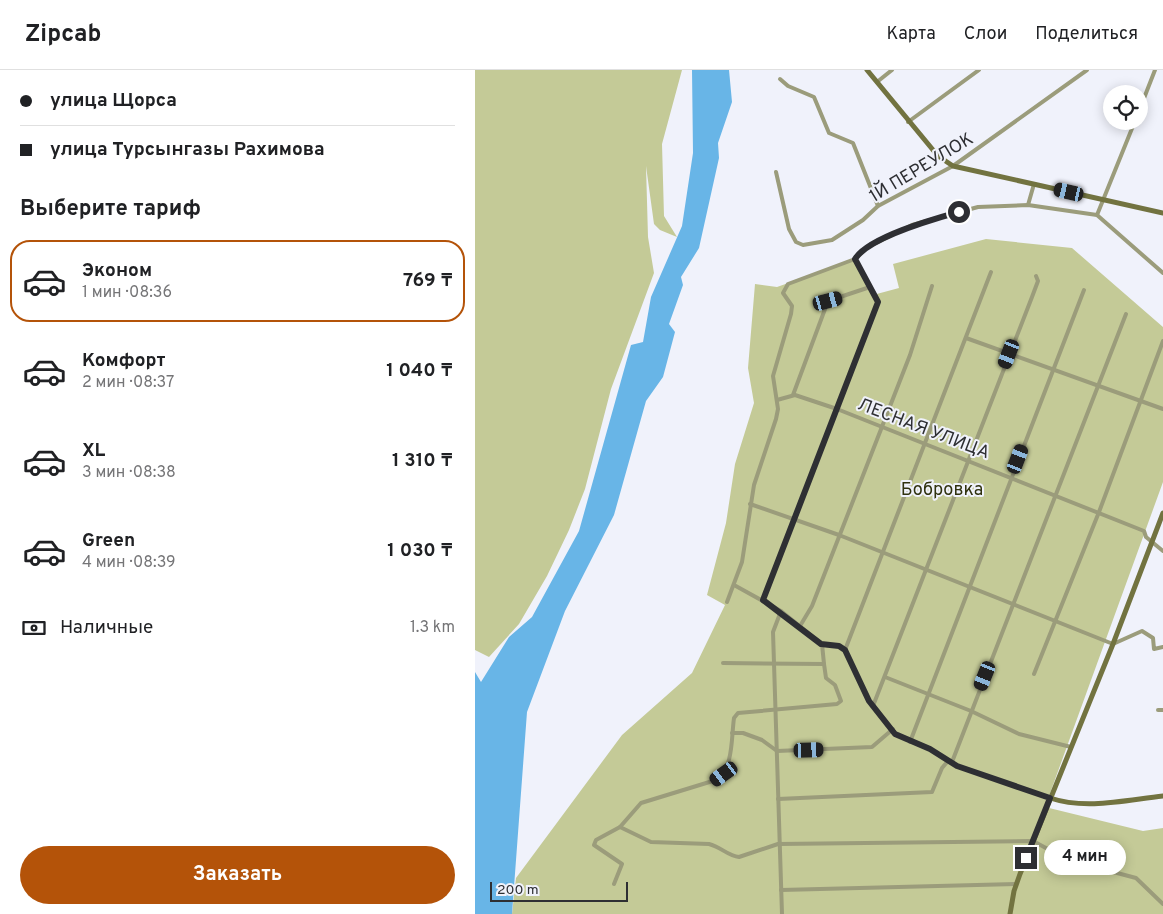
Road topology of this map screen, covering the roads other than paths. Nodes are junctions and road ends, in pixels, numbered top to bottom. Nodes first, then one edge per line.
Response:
1 (867, 70) edge
2 (892, 70) edge
3 (979, 70) edge
4 (1087, 70) edge
5 (1155, 70) edge
6 (780, 79) dead end
7 (877, 82) junction
8 (1148, 88) edge
9 (908, 122) junction
10 (1131, 130) edge
11 (953, 166) junction
12 (776, 172) dead end
13 (1034, 184) junction
14 (1103, 200) junction
15 (1027, 204) junction
16 (878, 206) junction
17 (1163, 212) edge
18 (1097, 215) junction
19 (855, 259) junction
20 (991, 272) dead end
21 (1163, 273) edge
22 (1036, 276) dead end
23 (932, 286) dead end
24 (870, 287) junction
25 (1084, 290) dead end
26 (1126, 314) dead end
27 (966, 338) junction
28 (1163, 342) edge
29 (1009, 354) junction
30 (1053, 370) junction
31 (1097, 387) junction
32 (793, 395) junction
33 (777, 400) junction
34 (1140, 402) junction
35 (837, 409) junction
36 (1163, 409) edge
37 (881, 427) junction
38 (925, 443) junction
39 (968, 461) junction
40 (1012, 477) junction
41 (1055, 495) junction
42 (750, 504) junction
43 (1099, 512) junction
44 (1163, 513) edge
45 (794, 520) junction
46 (839, 536) junction
47 (1153, 542) junction
48 (1163, 551) edge
49 (883, 553) junction
50 (926, 571) junction
51 (734, 585) junction
52 (969, 587) junction
53 (763, 600) junction
54 (727, 602) dead end
55 (1013, 605) junction
56 (781, 612) junction
57 (1055, 621) junction
58 (800, 626) junction
59 (821, 644) junction
60 (1113, 644) junction
61 (1163, 647) edge
62 (845, 650) junction
63 (774, 662) junction
64 (723, 664) dead end
65 (824, 664) junction
66 (1034, 674) dead end
67 (885, 676) junction
68 (928, 693) junction
69 (873, 706) junction
70 (775, 708) junction
71 (971, 711) junction
72 (893, 729) junction
73 (732, 733) junction
74 (910, 742) junction
75 (1071, 747) junction
76 (777, 751) junction
77 (950, 762) junction
78 (1163, 796) edge
79 (1050, 798) junction
80 (777, 799) junction
81 (621, 827) junction
82 (1033, 841) junction
83 (778, 844) junction
84 (614, 884) dead end
85 (1016, 884) junction
86 (781, 890) junction
87 (1163, 904) edge
88 (782, 914) edge
89 (1010, 914) edge

1 - 7 street
2 - 7 street
3 - 9 street
4 - 11 street, 1Й ПЕРЕУЛОК
5 - 8 street
6 - 16 street
7 - 9 street
9 - 11 street
10 - 14 street
11 - 13 street
11 - 16 street, 1Й ПЕРЕУЛОК
12 - 16 street, 1Й ПЕРЕУЛОК
13 - 14 street
13 - 15 street
14 - 17 street
14 - 18 street
15 - 18 street
15 - 19 street
18 - 21 street
19 - 24 street
19 - 33 street
20 - 27 street
22 - 29 street
23 - 37 street
24 - 32 street
24 - 35 street
25 - 30 street
26 - 31 street
27 - 29 street
27 - 38 street
28 - 34 street
29 - 30 street
29 - 39 street
30 - 31 street
30 - 40 street
31 - 34 street
31 - 41 street
32 - 33 street
32 - 35 street, ЛЕСНАЯ УЛИЦА
33 - 42 street
34 - 36 street
34 - 43 street
35 - 37 street, ЛЕСНАЯ УЛИЦА
35 - 45 street
37 - 38 street, ЛЕСНАЯ УЛИЦА
37 - 46 street
38 - 39 street, ЛЕСНАЯ УЛИЦА
38 - 49 street
39 - 40 street, ЛЕСНАЯ УЛИЦА
39 - 50 street
40 - 41 street, ЛЕСНАЯ УЛИЦА
40 - 52 street
41 - 43 street, ЛЕСНАЯ УЛИЦА
41 - 55 street
42 - 45 street
42 - 51 street
43 - 47 street, ЛЕСНАЯ УЛИЦА
43 - 57 street
44 - 47 street
45 - 46 street
45 - 53 street
46 - 49 street
46 - 58 street
47 - 48 street, ЛЕСНАЯ УЛИЦА
47 - 60 street
49 - 50 street
49 - 62 street
50 - 52 street
50 - 67 street
51 - 53 street
51 - 54 street
52 - 55 street
52 - 68 street
53 - 56 street
55 - 57 street
55 - 71 street
56 - 58 street
56 - 63 street
57 - 60 street
57 - 66 street
58 - 59 street
59 - 62 street
59 - 65 street
60 - 61 street
60 - 75 street
62 - 69 street
63 - 64 street
63 - 65 street
63 - 70 street
65 - 70 street
67 - 68 street
67 - 69 street
68 - 71 street
68 - 74 street
69 - 72 street
70 - 73 street
70 - 76 street
71 - 75 street
71 - 77 street
72 - 74 street
72 - 76 street
73 - 76 street
73 - 81 street
74 - 77 street
75 - 79 street
76 - 80 street
77 - 79 street
77 - 80 street
78 - 79 street
79 - 82 street
80 - 83 street
81 - 83 street
81 - 84 street
82 - 83 street
82 - 85 street
82 - 87 street
83 - 86 street
85 - 86 street
85 - 89 street
86 - 88 street

